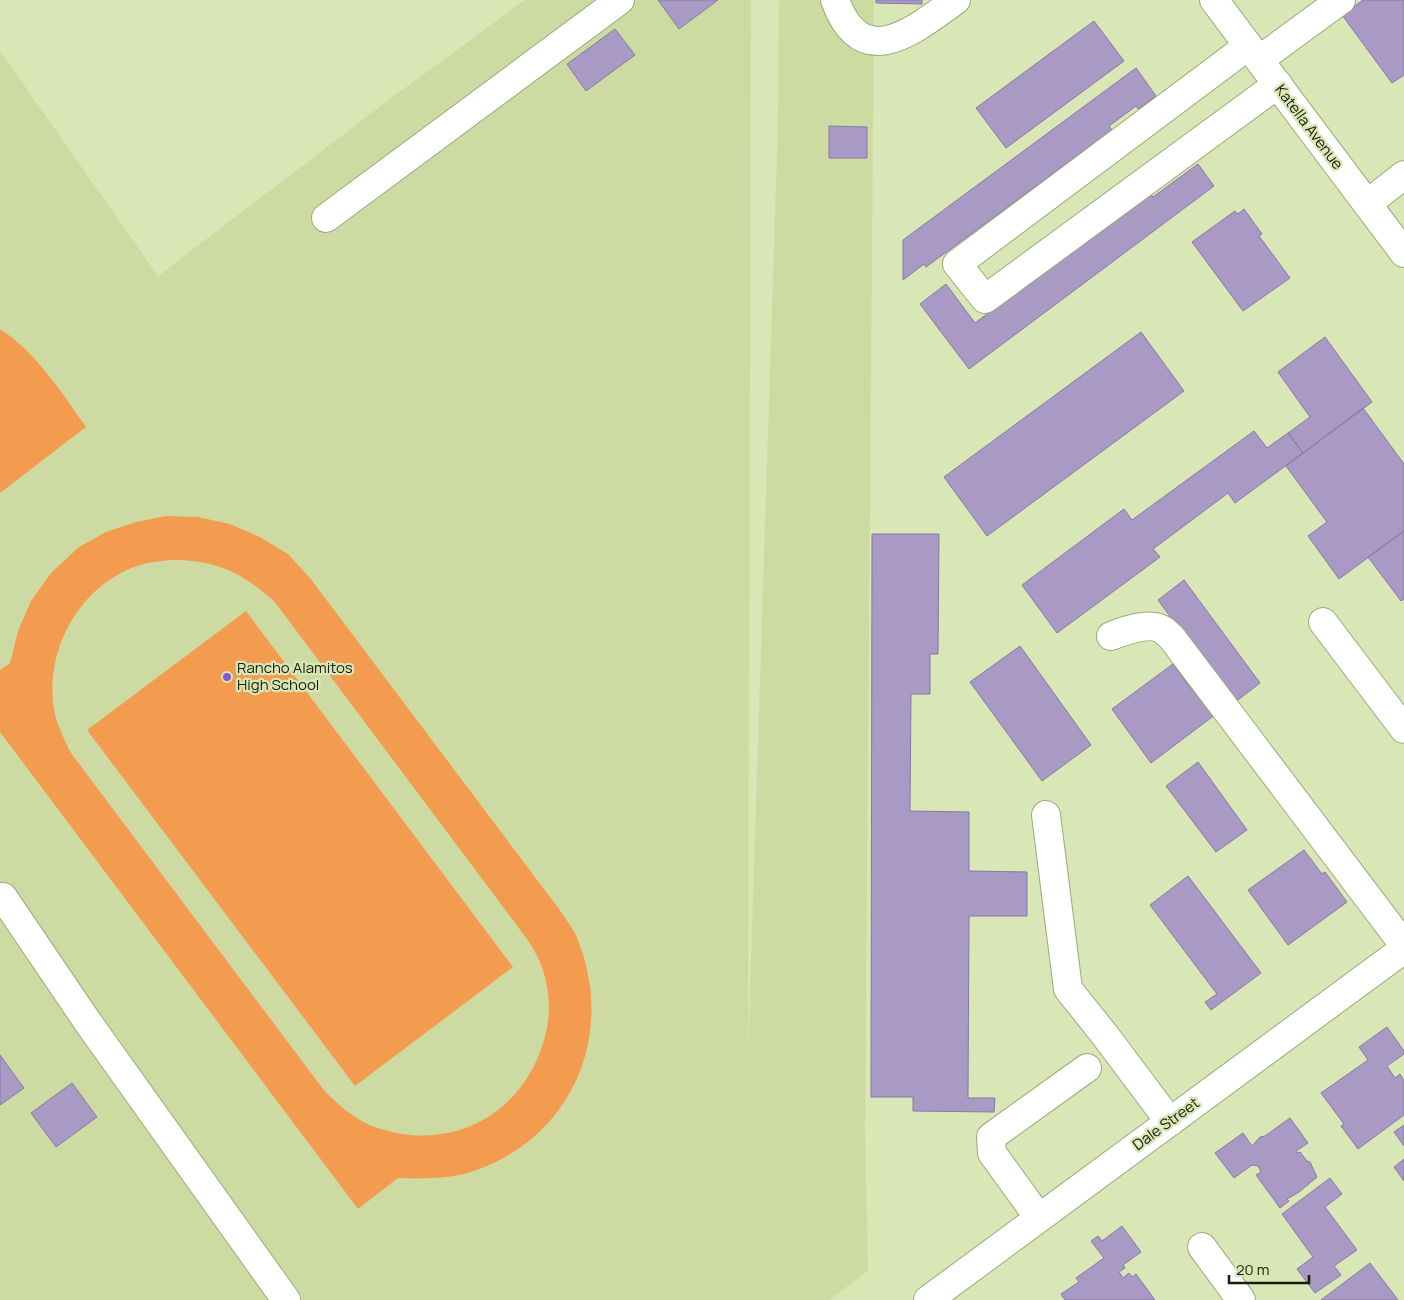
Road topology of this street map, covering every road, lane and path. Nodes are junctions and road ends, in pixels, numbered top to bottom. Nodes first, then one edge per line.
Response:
1 (620, 0) edge
2 (835, 0) edge
3 (956, 0) edge
4 (1214, 0) edge
5 (1341, 0) edge
6 (1254, 53) junction
7 (1278, 84) junction
8 (1404, 175) edge
9 (1367, 204) junction
10 (326, 218) dead end
11 (1404, 253) edge
12 (1323, 622) dead end
13 (1111, 636) dead end
14 (1404, 729) edge
15 (1046, 814) dead end
16 (0, 896) edge
17 (1404, 947) edge
18 (1087, 1068) dead end
19 (1170, 1122) junction
20 (1039, 1218) junction
21 (1202, 1247) dead end
22 (286, 1300) edge
23 (928, 1300) edge
24 (1241, 1300) edge

1 - 10 street
2 - 3 street
4 - 6 street, Katella Avenue
5 - 6 street
6 - 7 street, Katella Avenue
6 - 7 street
7 - 9 street, Katella Avenue
8 - 9 street
9 - 11 street, Katella Avenue
12 - 14 street
13 - 17 street
15 - 19 street
16 - 22 street
17 - 19 street, Dale Street
18 - 20 street
19 - 20 street, Dale Street
20 - 23 street, Dale Street
21 - 24 street

